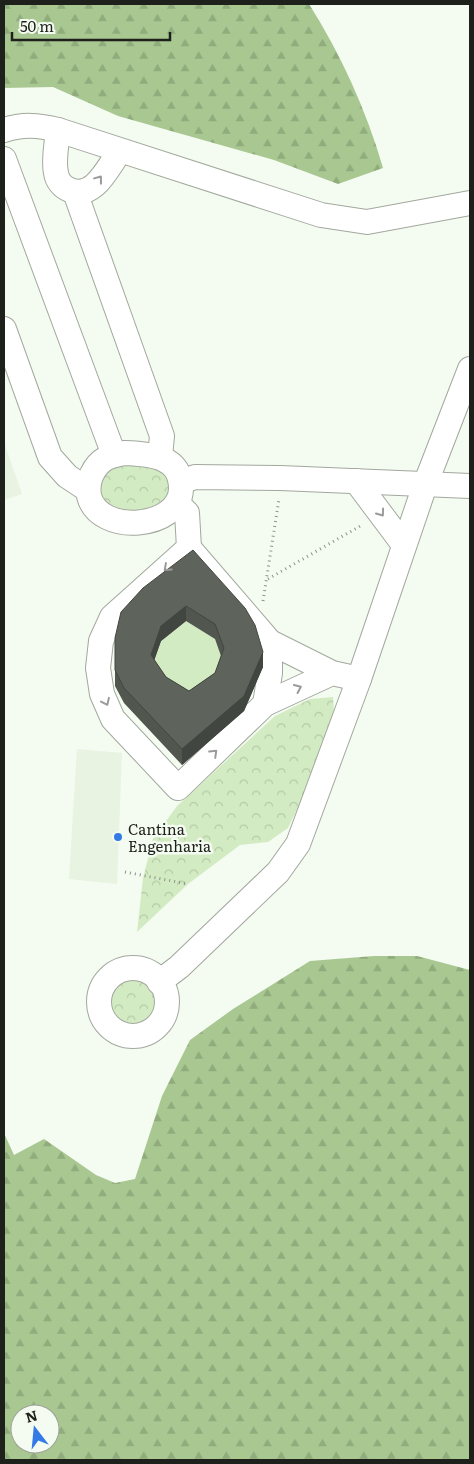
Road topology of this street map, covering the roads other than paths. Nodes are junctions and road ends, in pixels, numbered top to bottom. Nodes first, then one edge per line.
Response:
1 (4, 130) edge
2 (58, 130) junction
3 (120, 151) junction
4 (4, 159) edge
5 (75, 192) junction
6 (470, 203) edge
7 (4, 329) edge
8 (470, 369) edge
9 (114, 455) junction
10 (160, 456) junction
11 (356, 481) junction
12 (425, 485) junction
13 (470, 486) edge
14 (88, 490) junction
15 (179, 493) junction
16 (404, 545) junction
17 (189, 548) junction
18 (265, 635) junction
19 (332, 674) junction
20 (359, 679) junction
21 (265, 704) junction
22 (159, 982) dead end

1 - 2 lane
2 - 3 lane
2 - 5 lane
5 -> 3 lane
3 - 6 lane
4 - 9 lane
5 - 10 lane
7 - 14 lane
8 - 12 lane
9 - 10 lane
9 - 14 lane
10 - 15 lane
11 - 12 lane
11 - 15 lane
11 -> 16 lane
12 - 13 lane
12 - 16 lane
14 - 15 lane
15 - 17 lane
16 - 20 lane
17 - 18 lane
17 -> 21 lane
18 - 19 lane
18 - 21 lane
19 - 20 lane
21 -> 19 lane
20 - 22 lane

